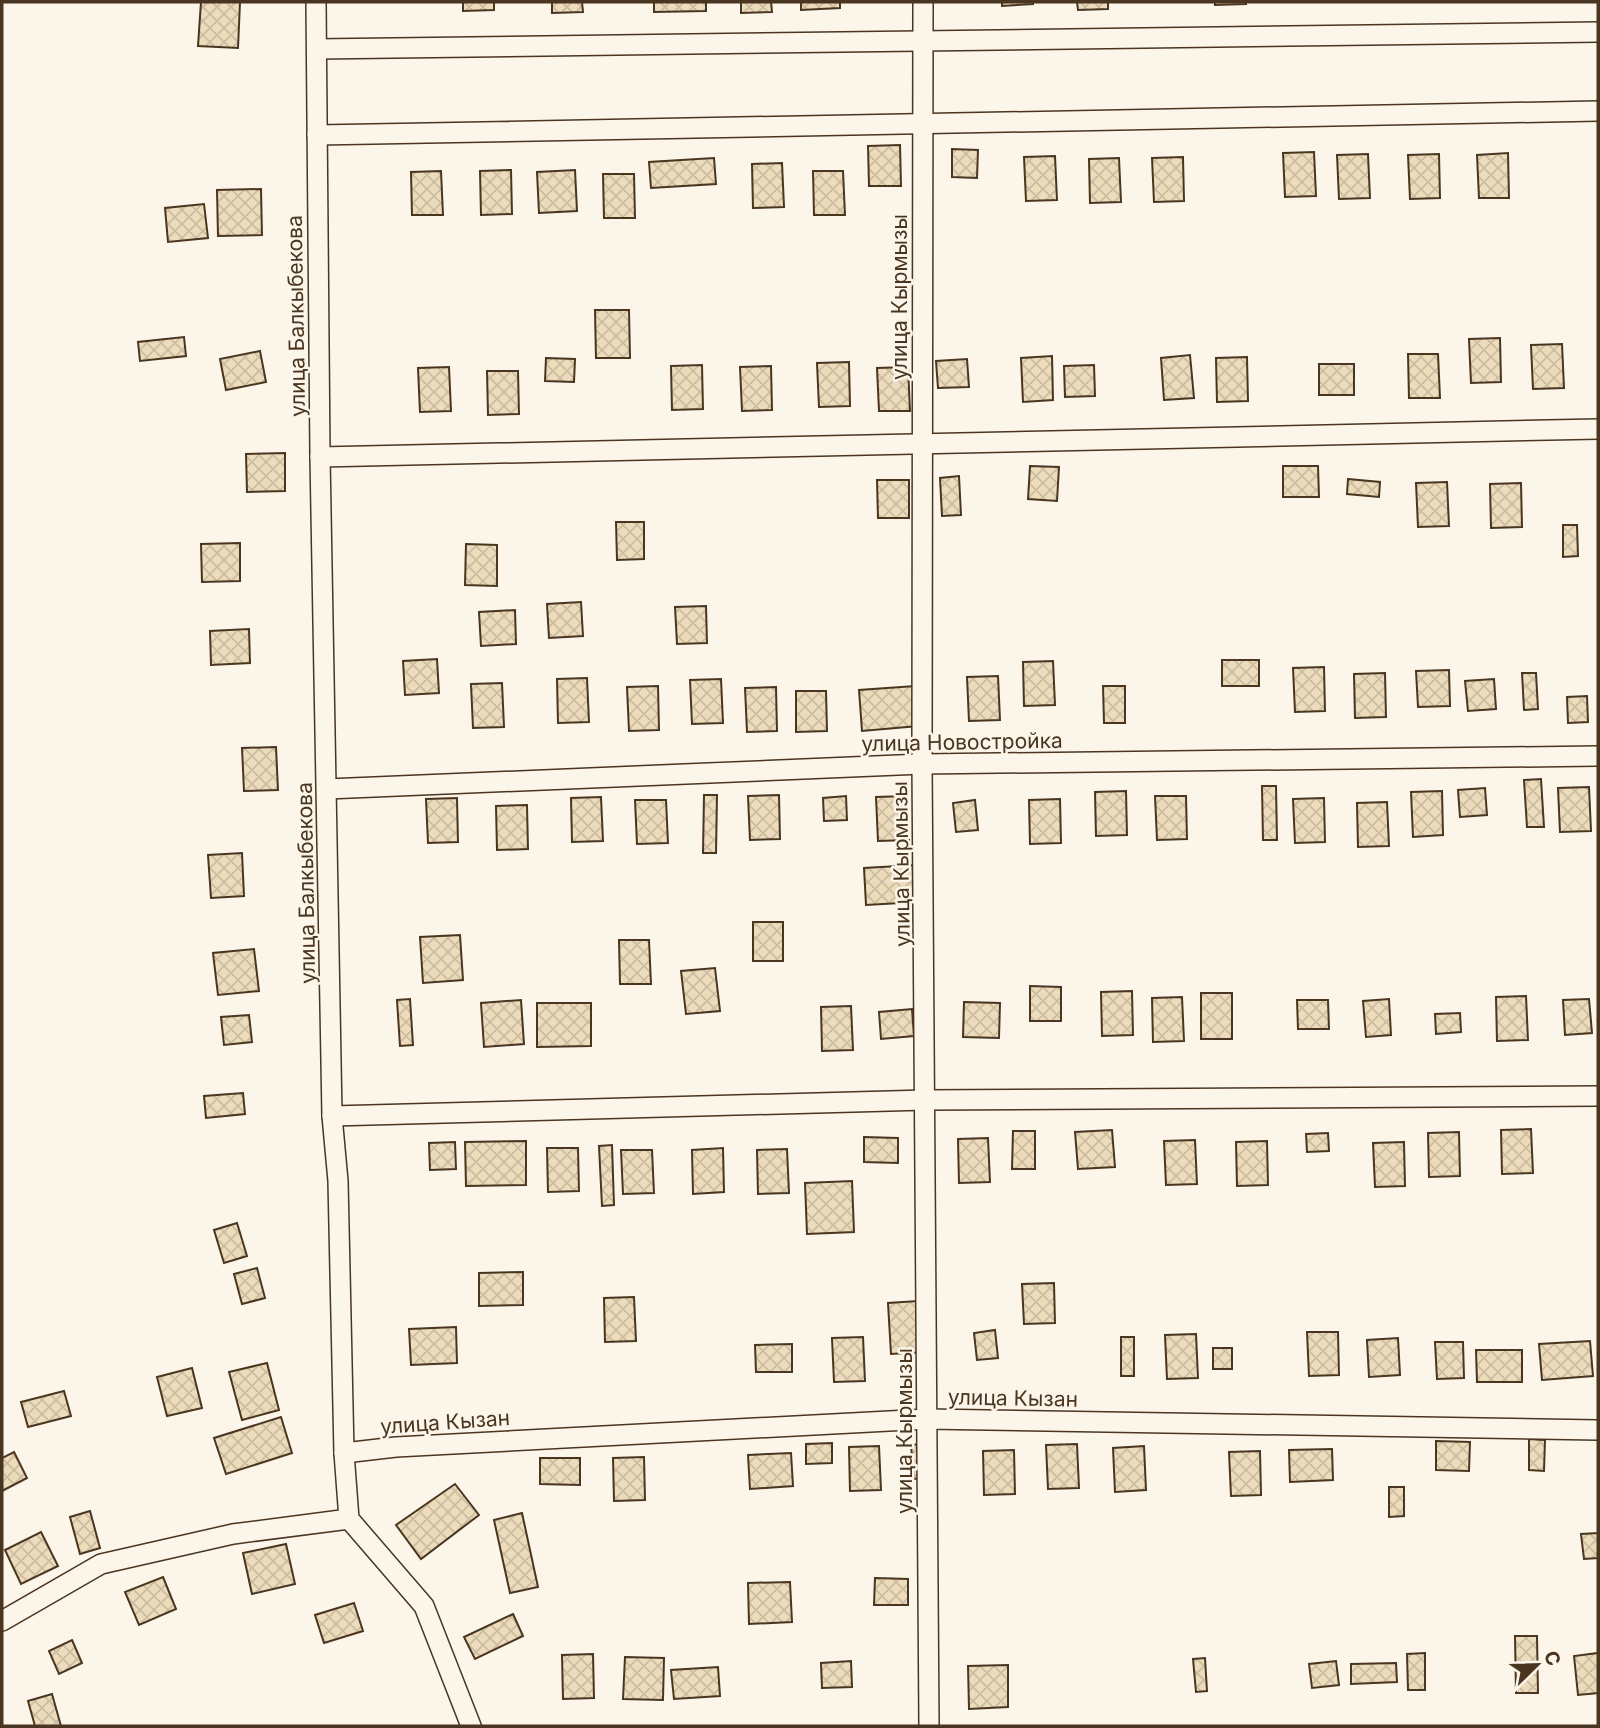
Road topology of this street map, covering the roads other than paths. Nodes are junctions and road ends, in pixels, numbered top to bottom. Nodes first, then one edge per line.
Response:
1 (316, 2) edge
2 (923, 2) edge
3 (1598, 32) edge
4 (923, 40) junction
5 (317, 49) junction
6 (1598, 111) edge
7 (922, 123) junction
8 (317, 135) junction
9 (1598, 429) edge
10 (922, 442) junction
11 (320, 457) junction
12 (1598, 756) edge
13 (922, 764) junction
14 (327, 789) junction
15 (1598, 1096) edge
16 (926, 1100) junction
17 (332, 1116) junction
18 (927, 1419) junction
19 (1598, 1430) edge
20 (344, 1452) junction
21 (349, 1519) junction
22 (2, 1621) edge
23 (471, 1726) edge
24 (929, 1726) edge

1 - 5 street, улица Балкыбекова
2 - 4 street, улица Кырмызы
3 - 4 street
4 - 5 street
4 - 7 street, улица Кырмызы
5 - 8 street, улица Балкыбекова
6 - 7 street
7 - 8 street
7 - 10 street, улица Кырмызы
8 - 11 street, улица Балкыбекова
9 - 10 street
10 - 11 street
10 - 13 street, улица Кырмызы
11 - 14 street, улица Балкыбекова
12 - 13 street, улица Новостройка
13 - 14 street, улица Новостройка
13 - 16 street, улица Кырмызы
14 - 17 street, улица Балкыбекова
15 - 16 street
16 - 17 street
16 - 18 street, улица Кырмызы
17 - 20 street, улица Балкыбекова
18 - 19 street, улица Кызан
18 - 20 street, улица Кызан
18 - 24 street, улица Кырмызы
20 - 21 street, улица Балкыбекова
21 - 22 street
21 - 23 street

